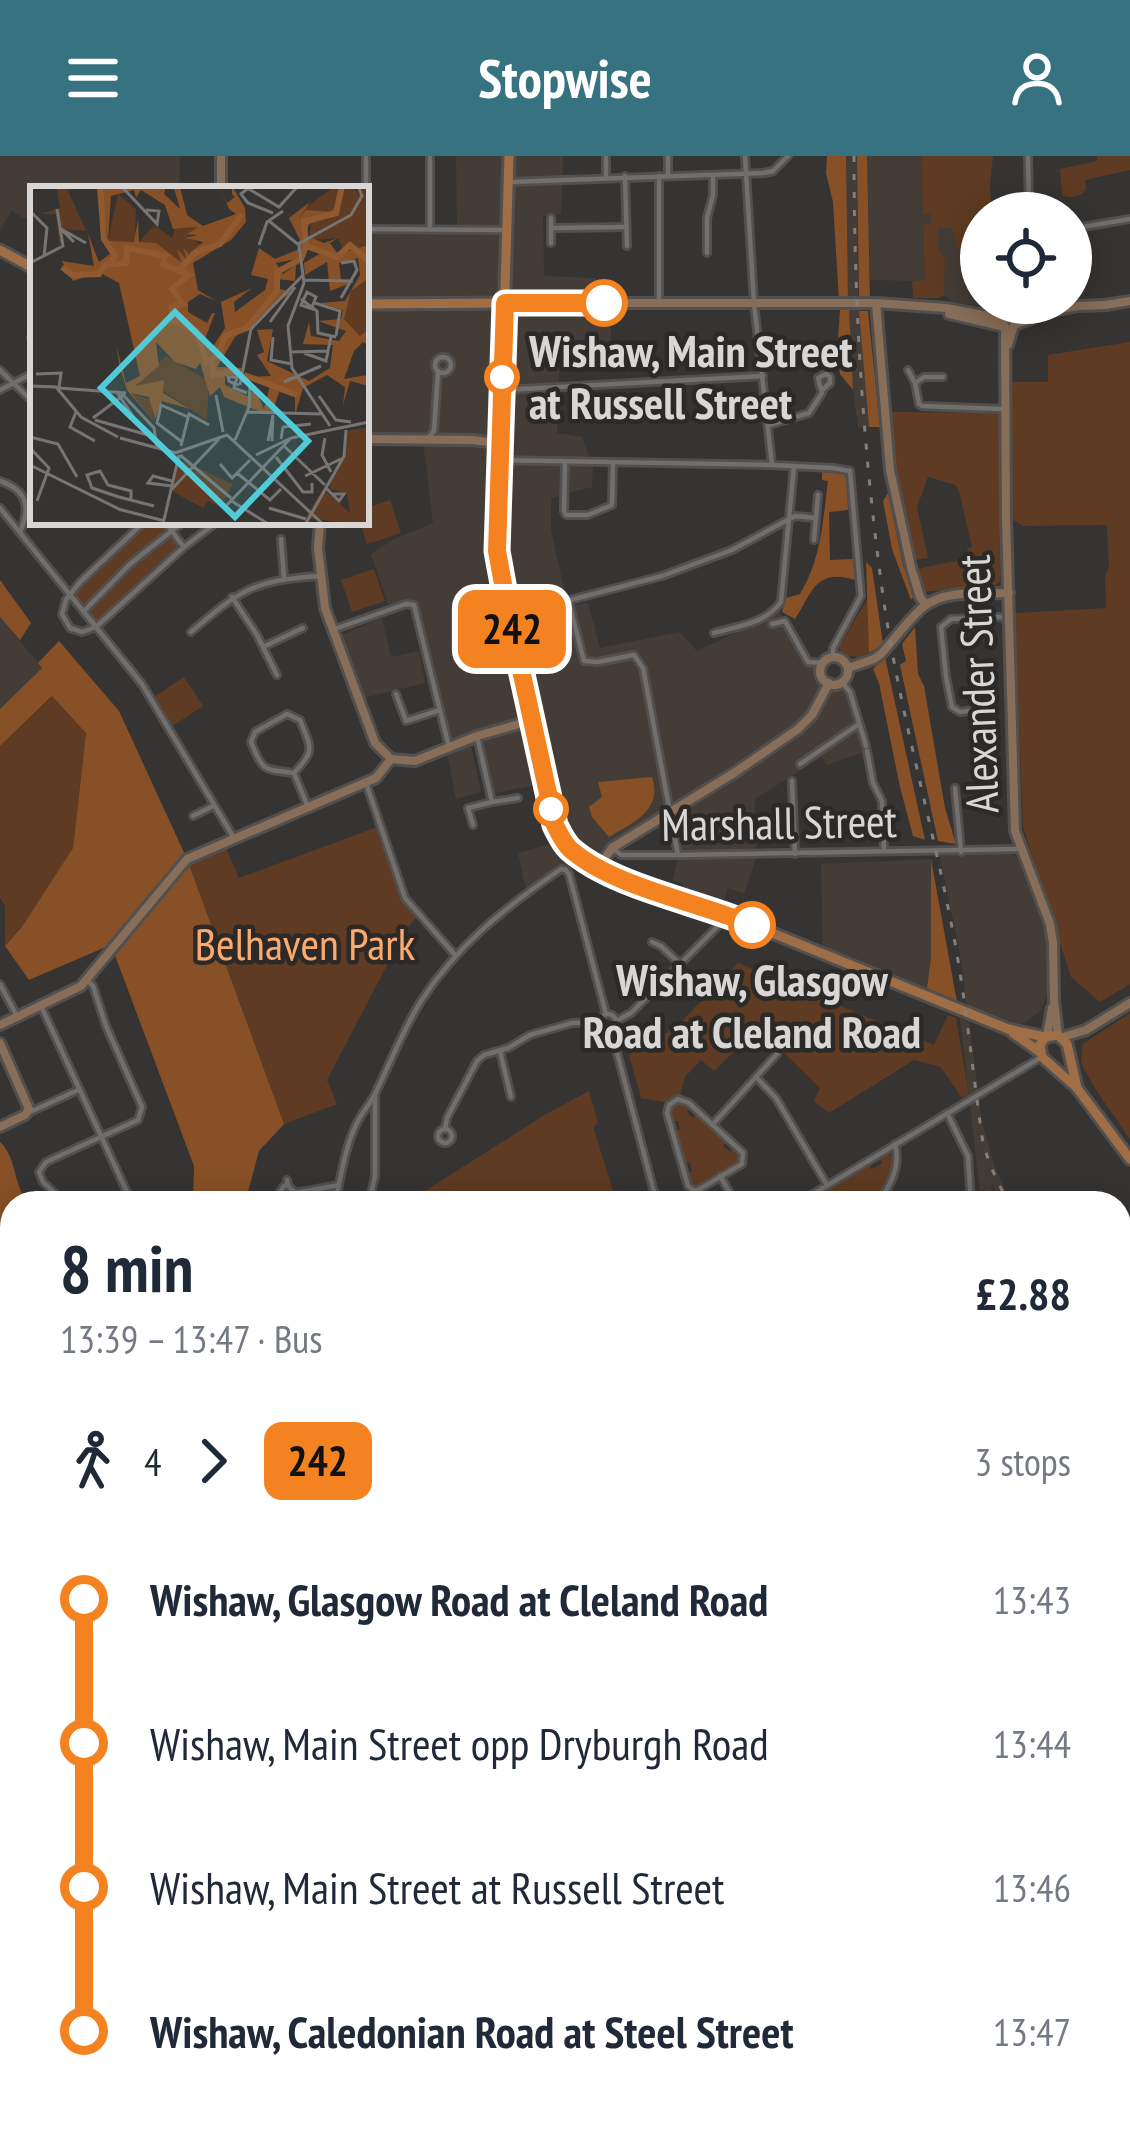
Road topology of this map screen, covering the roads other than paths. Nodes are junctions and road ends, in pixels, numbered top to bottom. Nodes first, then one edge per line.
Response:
1 (430, 156) edge
2 (509, 156) edge
3 (606, 156) edge
4 (668, 156) edge
5 (745, 156) edge
6 (788, 156) edge
7 (1028, 156) edge
8 (746, 174) junction
9 (713, 175) junction
10 (626, 176) junction
11 (659, 176) junction
12 (668, 176) junction
13 (606, 177) junction
14 (509, 182) junction
15 (1029, 192) edge
16 (551, 218) dead end
17 (1130, 219) edge
18 (1092, 225) edge
19 (626, 227) junction
20 (430, 228) junction
21 (552, 228) junction
22 (369, 230) edge
23 (507, 230) junction
24 (551, 243) dead end
25 (627, 246) dead end
26 (0, 250) edge
27 (706, 253) dead end
28 (30, 266) edge
29 (1130, 301) edge
30 (505, 303) junction
31 (754, 303) junction
32 (876, 303) junction
33 (369, 304) edge
34 (658, 304) junction
35 (1092, 306) edge
36 (960, 314) edge
37 (1009, 324) edge
38 (0, 370) edge
39 (908, 370) dead end
40 (437, 371) dead end
41 (30, 375) edge
42 (763, 376) junction
43 (943, 377) dead end
44 (14, 383) junction
45 (915, 383) junction
46 (0, 390) edge
47 (501, 390) junction
48 (822, 390) dead end
49 (30, 399) edge
50 (1005, 409) junction
51 (767, 426) junction
52 (434, 431) junction
53 (369, 439) edge
54 (424, 439) junction
55 (449, 440) junction
56 (500, 455) junction
57 (565, 460) junction
58 (613, 461) junction
59 (772, 465) junction
60 (794, 466) junction
61 (0, 481) edge
62 (818, 495) dead end
63 (0, 508) edge
64 (816, 518) junction
65 (790, 519) junction
66 (141, 525) edge
67 (167, 525) edge
68 (179, 525) edge
69 (214, 525) edge
70 (320, 525) edge
71 (172, 531) junction
72 (20, 532) junction
73 (281, 539) dead end
74 (814, 540) dead end
75 (184, 547) junction
76 (320, 576) junction
77 (284, 578) junction
78 (1009, 593) junction
79 (70, 594) junction
80 (977, 594) junction
81 (232, 597) junction
82 (569, 602) junction
83 (926, 604) junction
84 (84, 612) junction
85 (509, 616) junction
86 (978, 617) junction
87 (1000, 617) dead end
88 (772, 624) dead end
89 (96, 628) junction
90 (303, 628) dead end
91 (332, 631) junction
92 (191, 632) dead end
93 (714, 633) dead end
94 (262, 647) junction
95 (833, 657) junction
96 (823, 663) junction
97 (848, 668) junction
98 (277, 675) dead end
99 (842, 682) junction
100 (829, 683) junction
101 (396, 694) dead end
102 (993, 708) dead end
103 (440, 710) junction
104 (533, 719) junction
105 (859, 724) junction
106 (477, 736) junction
107 (449, 747) junction
108 (392, 759) junction
109 (800, 764) dead end
110 (293, 773) junction
111 (792, 781) dead end
112 (366, 783) junction
113 (955, 788) dead end
114 (518, 798) dead end
115 (492, 802) junction
116 (213, 806) junction
117 (308, 807) junction
118 (670, 811) junction
119 (193, 816) dead end
120 (472, 825) dead end
121 (234, 838) junction
122 (612, 848) junction
123 (1021, 849) junction
124 (884, 852) junction
125 (961, 852) junction
126 (795, 854) junction
127 (678, 855) junction
128 (599, 866) junction
129 (728, 916) junction
130 (652, 941) dead end
131 (455, 955) junction
132 (680, 964) junction
133 (87, 980) junction
134 (0, 984) edge
135 (1130, 1003) edge
136 (41, 1006) junction
137 (606, 1014) junction
138 (18, 1016) junction
139 (616, 1021) junction
140 (599, 1022) junction
141 (0, 1025) edge
142 (611, 1030) junction
143 (1008, 1030) junction
144 (1086, 1030) junction
145 (1053, 1036) junction
146 (0, 1043) edge
147 (1068, 1049) junction
148 (500, 1051) junction
149 (777, 1054) dead end
150 (1043, 1057) junction
151 (756, 1077) junction
152 (1077, 1088) junction
153 (80, 1089) junction
154 (375, 1095) junction
155 (512, 1097) dead end
156 (28, 1113) junction
157 (947, 1113) junction
158 (713, 1124) junction
159 (0, 1127) edge
160 (445, 1129) dead end
161 (103, 1136) junction
162 (895, 1144) junction
163 (1130, 1159) edge
164 (720, 1176) junction
165 (339, 1185) junction
166 (827, 1185) junction
167 (52, 1191) edge
168 (127, 1191) edge
169 (307, 1191) edge
170 (338, 1191) edge
171 (372, 1191) edge
172 (653, 1191) edge
173 (729, 1191) edge
174 (817, 1191) edge
175 (884, 1191) edge
176 (970, 1191) edge

1 - 20 street
2 - 14 main road
3 - 13 street
4 - 12 street
5 - 8 street
6 - 8 street
7 - 15 street
8 - 9 street
8 - 31 street
9 - 12 street
9 - 27 street
10 - 11 street
10 - 13 street
10 - 19 street
11 - 12 street
11 - 34 street
13 - 14 street
14 - 23 main road
16 - 21 street
17 - 18 street
19 - 21 street
19 - 25 street
20 - 22 street
20 - 23 street
21 - 24 street
23 - 30 main road
26 - 28 main road
29 - 35 street
30 - 33 main road
30 - 34 street
30 - 47 main road
31 - 32 street
31 - 34 street
31 - 42 street
32 - 36 street
32 - 83 street
37 - 50 street, Alexander Street
38 - 44 street
39 - 45 street
40 - 52 street
41 - 44 street
42 - 47 street
42 - 51 street
43 - 45 street
44 - 46 street
44 - 49 street
45 - 50 street
47 - 56 main road
48 - 51 street
50 - 78 street, Alexander Street
51 - 59 street
52 - 54 street
52 - 55 street
53 - 54 street
54 - 55 street
55 - 56 street
56 - 57 street
56 - 85 main road
57 - 58 street
57 - 58 street
58 - 59 street
59 - 60 street
60 - 65 street
60 - 95 street
61 - 72 street
62 - 64 street
63 - 72 street
64 - 65 street
64 - 74 street
65 - 82 street
65 - 93 street
66 - 79 street
67 - 71 street
68 - 71 street
69 - 75 street
70 - 76 street
71 - 75 street
71 - 84 street
72 - 79 street
73 - 77 street
75 - 89 street
76 - 77 street
76 - 91 street
77 - 81 street
78 - 80 street
78 - 123 street, Alexander Street
79 - 84 street
79 - 89 street
80 - 83 street
80 - 86 street
81 - 92 street
81 - 94 street
82 - 85 street
82 - 118 street
83 - 97 street
84 - 89 street
85 - 104 main road
86 - 87 street
86 - 102 street
88 - 96 street
89 - 116 street
90 - 94 street
91 - 103 street
91 - 108 street
94 - 98 street
95 - 96 street
95 - 97 street
96 - 100 street
97 - 99 street
99 - 100 street
99 - 105 street
100 - 118 street
101 - 103 street
103 - 107 street
104 - 106 street
104 - 128 main road
105 - 109 street
105 - 124 street
106 - 107 street
106 - 115 street
107 - 108 street
108 - 112 street
110 - 110 street
110 - 117 street
111 - 126 street
112 - 117 street
112 - 131 street
113 - 125 street
114 - 115 street
115 - 120 street
116 - 119 street
116 - 121 street
117 - 121 street
118 - 122 street
118 - 127 street
121 - 133 street
122 - 127 street, Marshall Street
122 - 128 street
123 - 125 street, Marshall Street
123 - 145 street, Alexander Street
124 - 125 street, Marshall Street
124 - 126 street, Marshall Street
126 - 127 street, Marshall Street
128 - 129 main road
129 - 132 street
129 - 143 main road
130 - 132 street
131 - 137 street
131 - 154 street
132 - 139 street
133 - 136 street
133 - 161 street
134 - 138 street
135 - 144 street
136 - 138 street
136 - 153 street
137 - 139 street
137 - 140 street
138 - 141 street
139 - 142 street
140 - 142 street
140 - 148 street
142 - 172 street
143 - 145 main road
143 - 150 main road
144 - 145 street
144 - 147 street
145 - 147 main road
145 - 150 main road
146 - 156 street
147 - 150 main road
147 - 152 main road
148 - 155 street
148 - 160 street
149 - 151 street
150 - 152 main road
150 - 157 street
151 - 158 street
151 - 166 street
152 - 163 main road
153 - 156 street
153 - 161 street
154 - 165 street
154 - 171 street
156 - 159 street
157 - 162 street
157 - 176 street
158 - 164 street
158 - 164 street
161 - 167 street
161 - 168 street
162 - 166 street
162 - 175 street
164 - 173 street
165 - 169 street
165 - 170 street
166 - 174 street

